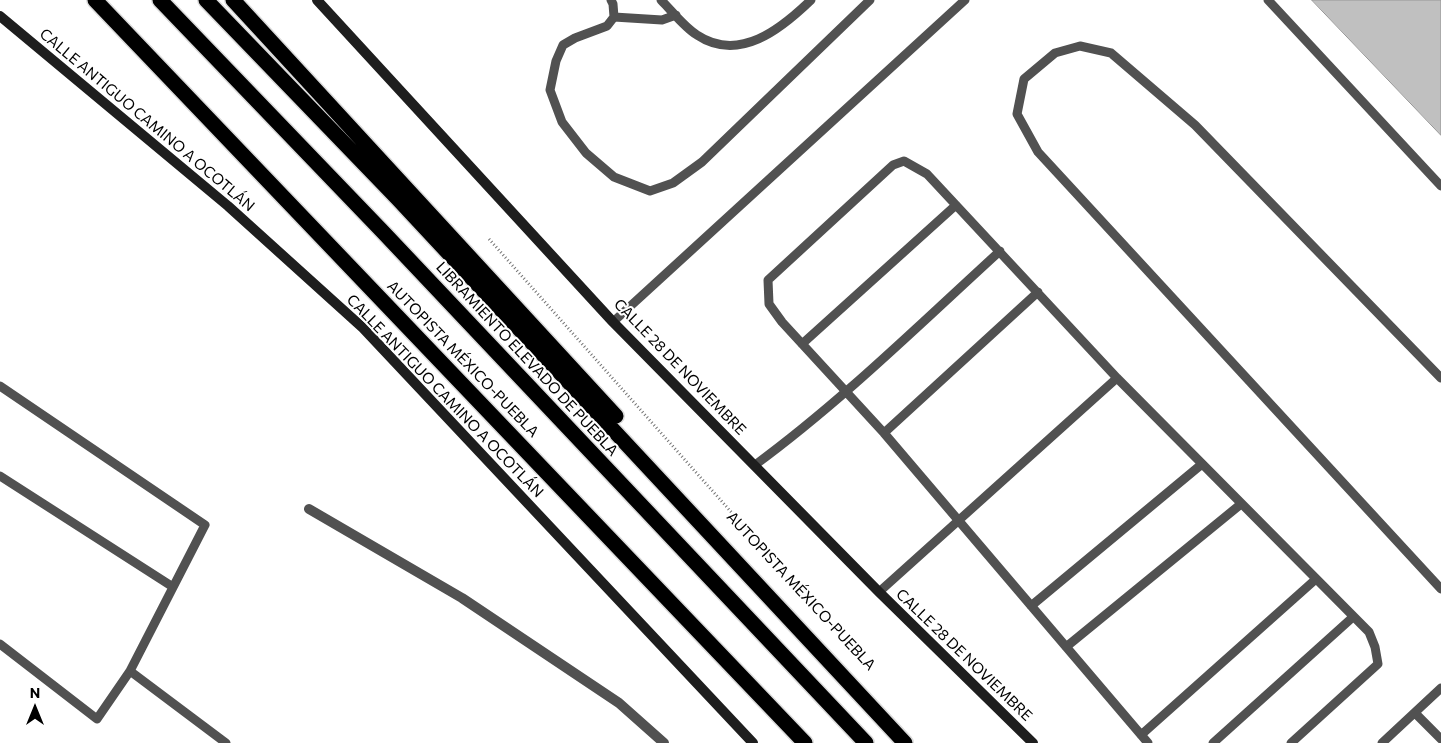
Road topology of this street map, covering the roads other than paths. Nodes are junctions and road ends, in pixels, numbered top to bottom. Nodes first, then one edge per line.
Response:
1 (95, 0) edge
2 (160, 0) edge
3 (206, 0) edge
4 (233, 0) edge
5 (317, 0) edge
6 (611, 0) edge
7 (661, 0) edge
8 (811, 0) edge
9 (870, 0) edge
10 (965, 0) edge
11 (1268, 0) edge
12 (676, 15) junction
13 (0, 16) edge
14 (614, 17) junction
15 (1441, 186) edge
16 (956, 205) junction
17 (1000, 251) junction
18 (1038, 292) junction
19 (613, 322) junction
20 (802, 344) junction
21 (1117, 378) junction
22 (1441, 378) edge
23 (0, 386) edge
24 (846, 391) junction
25 (884, 433) junction
26 (1202, 464) junction
27 (754, 465) junction
28 (0, 476) edge
29 (1241, 504) junction
30 (309, 509) dead end
31 (957, 520) junction
32 (1316, 580) junction
33 (173, 587) junction
34 (1441, 589) edge
35 (879, 592) junction
36 (1031, 606) junction
37 (1353, 617) junction
38 (0, 644) edge
39 (1066, 646) junction
40 (130, 671) junction
41 (1441, 688) edge
42 (1415, 713) junction
43 (1141, 735) junction
44 (1441, 739) edge
45 (226, 743) edge
46 (664, 743) edge
47 (752, 743) edge
48 (805, 743) edge
49 (866, 743) edge
50 (905, 743) edge
51 (916, 743) edge
52 (1033, 743) edge
53 (1148, 743) edge
54 (1213, 743) edge
55 (1291, 743) edge
56 (1382, 743) edge

1 - 48 highway, AUTOPISTA MÉXICO-PUEBLA
2 - 49 highway, LIBRAMIENTO ELEVADO DE PUEBLA
3 - 50 highway, LIBRAMIENTO ELEVADO DE PUEBLA
4 - 51 highway, AUTOPISTA MÉXICO-PUEBLA
5 - 19 street, CALLE 28 DE NOVIEMBRE
6 - 14 lane
7 - 12 lane
8 - 12 lane
9 - 14 lane
10 - 19 lane
11 - 15 lane
12 - 14 lane
13 - 47 street, CALLE ANTIGUO CAMINO A OCOTLÁN
16 - 17 lane
16 - 20 lane
16 - 20 lane
17 - 18 lane
17 - 24 lane
18 - 21 lane
18 - 25 lane
19 - 27 street, CALLE 28 DE NOVIEMBRE
20 - 24 lane
21 - 26 lane
21 - 31 lane
22 - 34 lane
23 - 33 lane
24 - 25 lane
24 - 27 lane
25 - 31 lane
26 - 29 lane
26 - 36 lane
27 - 35 street, CALLE 28 DE NOVIEMBRE
28 - 33 lane
29 - 32 lane
29 - 39 lane
30 - 46 street
31 - 35 lane
31 - 36 lane
32 - 37 lane
32 - 43 lane
33 - 40 lane
35 - 52 street, CALLE 28 DE NOVIEMBRE
36 - 39 lane
37 - 54 lane
37 - 55 lane
38 - 40 lane
39 - 43 lane
40 - 45 lane
41 - 42 lane
42 - 44 lane
42 - 56 lane
43 - 53 lane

